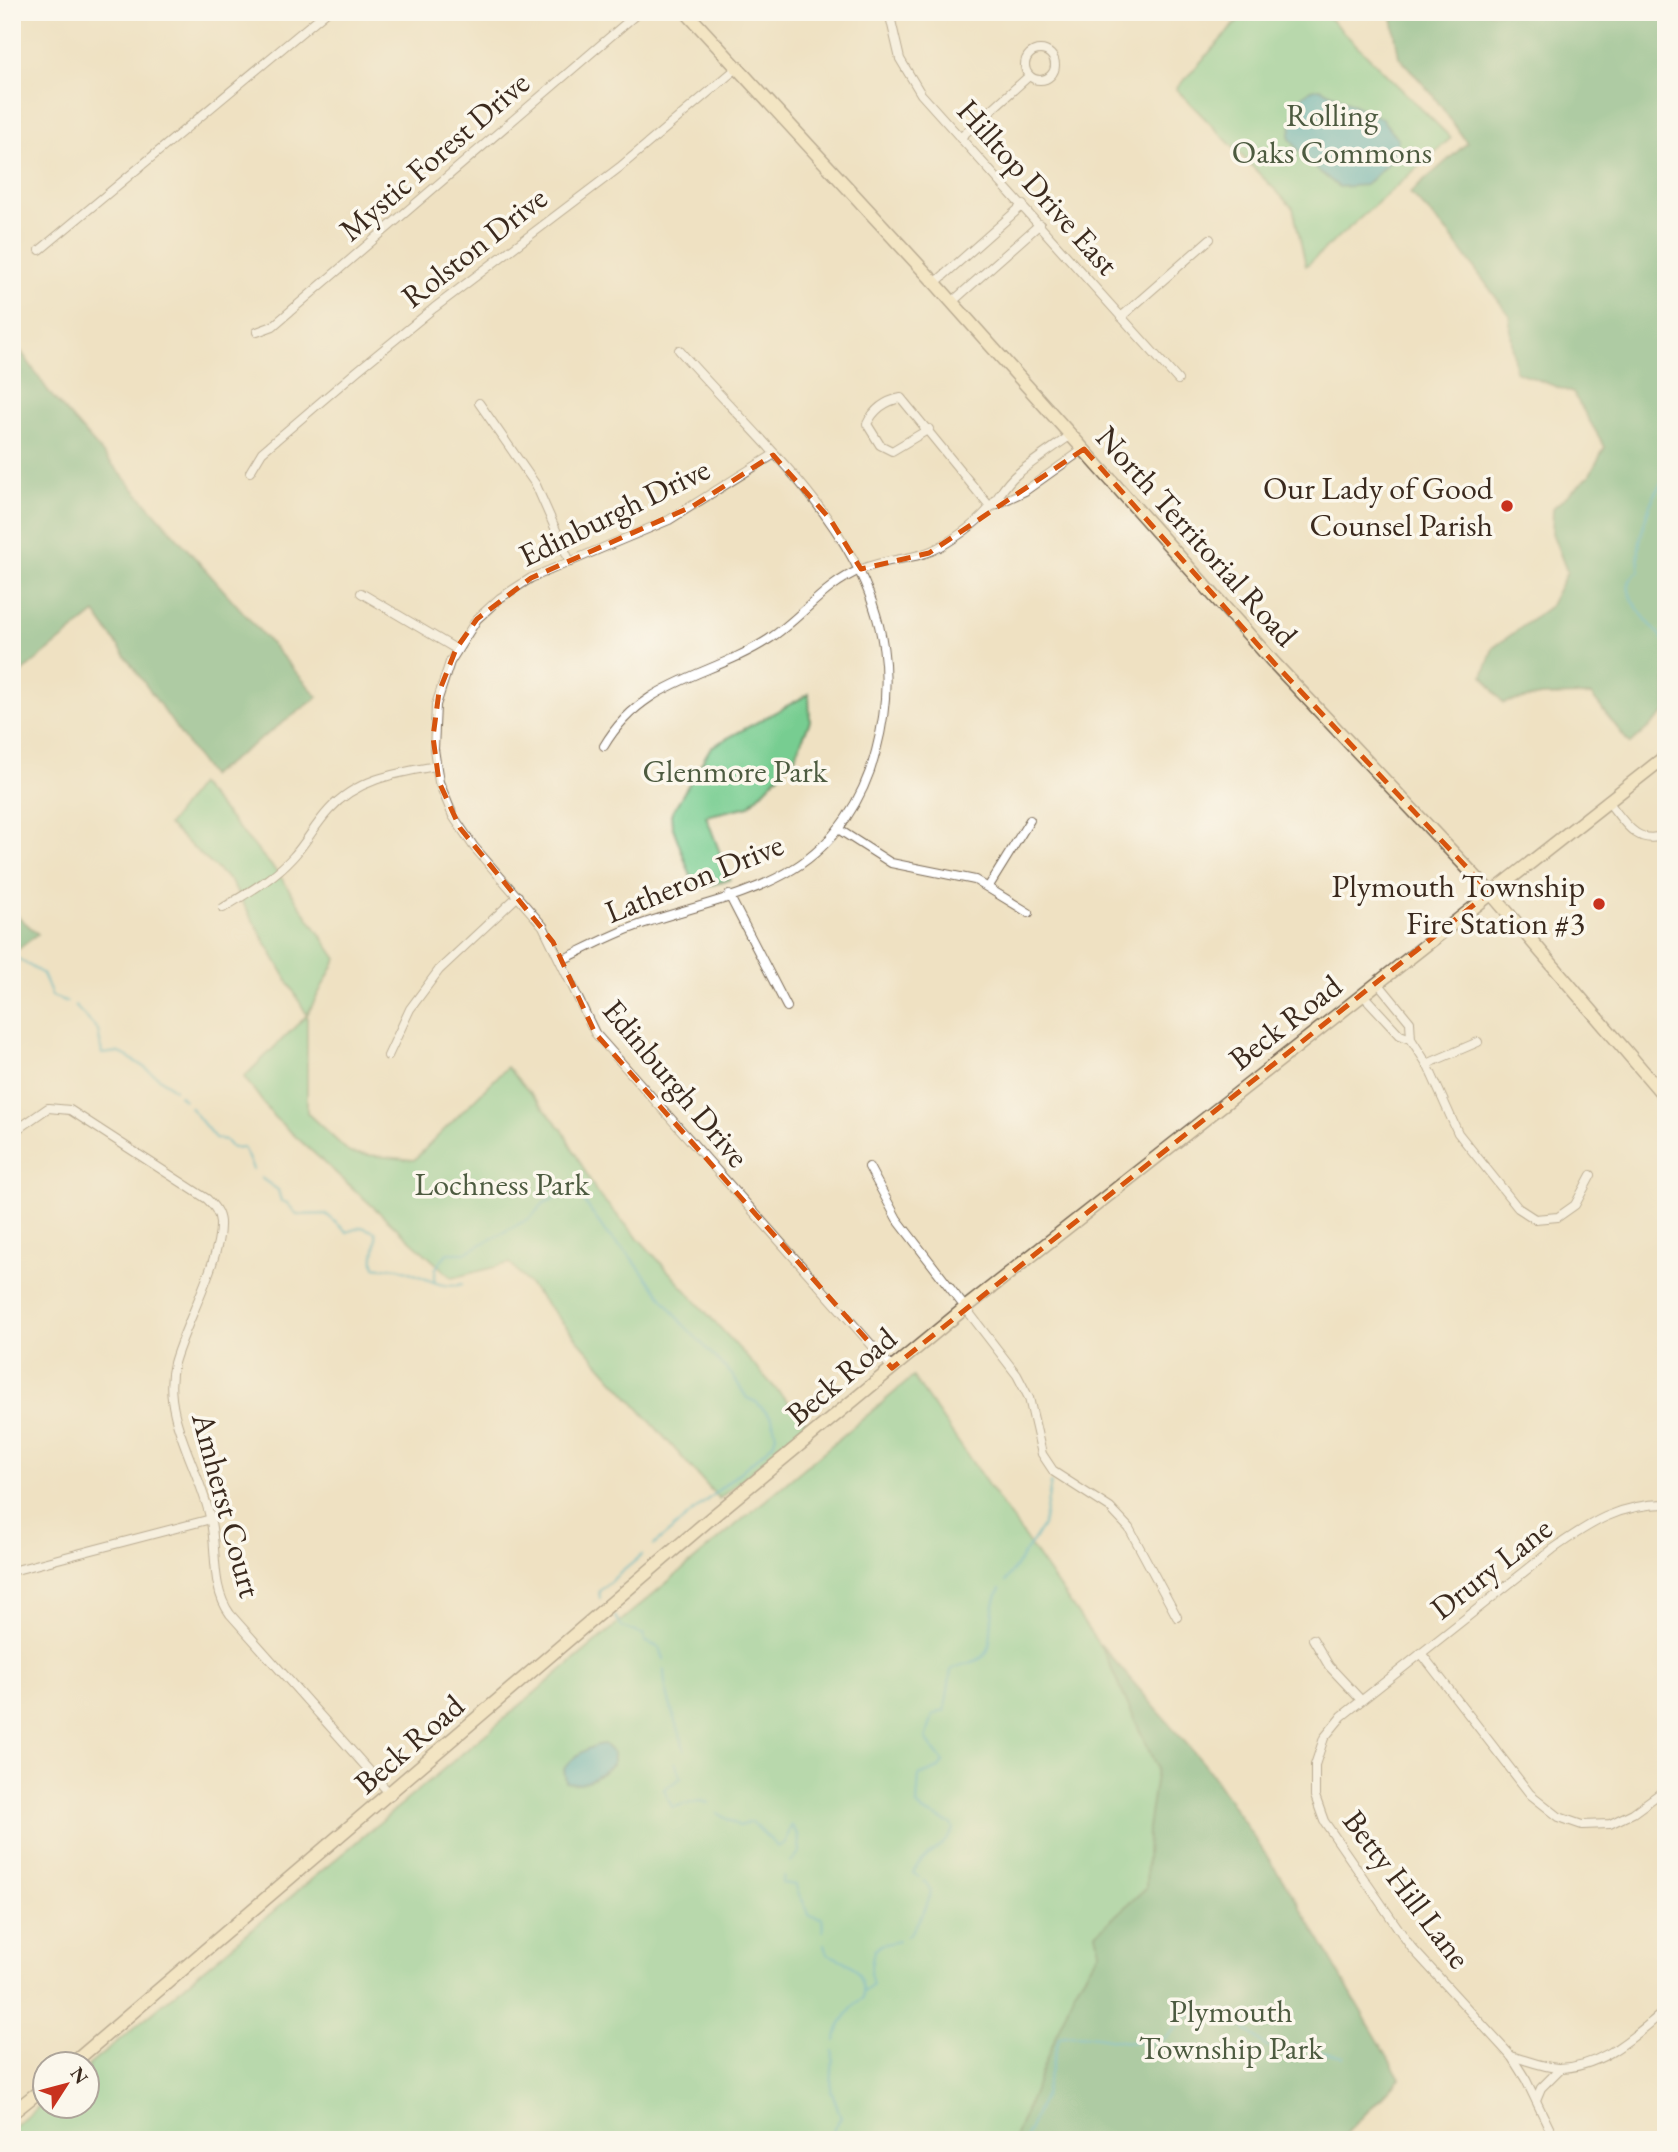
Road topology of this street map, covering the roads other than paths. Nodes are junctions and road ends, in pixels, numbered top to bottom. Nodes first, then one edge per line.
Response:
1 (326, 12) edge
2 (639, 12) edge
3 (686, 12) edge
4 (890, 12) edge
5 (737, 68) junction
6 (1029, 76) dead end
7 (960, 138) junction
8 (1023, 205) junction
9 (1040, 224) junction
10 (1210, 239) dead end
11 (40, 250) dead end
12 (935, 283) junction
13 (953, 302) junction
14 (1121, 317) junction
15 (257, 332) dead end
16 (679, 350) dead end
17 (1178, 380) dead end
18 (479, 403) dead end
19 (929, 429) junction
20 (1071, 435) junction
21 (1084, 449) junction
22 (774, 455) junction
23 (250, 472) dead end
24 (990, 507) junction
25 (570, 562) junction
26 (861, 569) junction
27 (361, 593) dead end
28 (456, 649) junction
29 (604, 746) dead end
30 (1666, 755) edge
31 (436, 766) junction
32 (1607, 800) junction
33 (1030, 820) dead end
34 (838, 829) junction
35 (1666, 834) edge
36 (989, 886) junction
37 (1490, 892) junction
38 (729, 895) junction
39 (518, 896) junction
40 (223, 908) dead end
41 (1029, 913) dead end
42 (562, 960) junction
43 (1378, 983) junction
44 (1363, 995) junction
45 (787, 1007) dead end
46 (1411, 1039) junction
47 (1478, 1042) dead end
48 (388, 1056) dead end
49 (1427, 1064) junction
50 (1666, 1098) edge
51 (12, 1133) edge
52 (869, 1167) dead end
53 (1591, 1175) dead end
54 (965, 1308) junction
55 (892, 1368) junction
56 (1666, 1504) edge
57 (211, 1519) junction
58 (12, 1572) edge
59 (1177, 1617) dead end
60 (1313, 1639) dead end
61 (1421, 1653) junction
62 (1361, 1700) junction
63 (1666, 1789) edge
64 (391, 1795) junction
65 (1666, 2010) edge
66 (89, 2050) edge
67 (1511, 2056) junction
68 (1560, 2068) junction
69 (32, 2097) edge
70 (1536, 2100) junction
71 (12, 2113) edge
72 (1555, 2140) edge

1 - 11 street
2 - 15 street, Mystic Forest Drive
3 - 5 main road, North Territorial Road
4 - 7 street, Hilltop Drive East
5 - 12 main road, North Territorial Road
5 - 23 street, Rolston Drive
6 - 7 street
7 - 8 street, Hilltop Drive East
8 - 9 street, Hilltop Drive East
8 - 12 street
9 - 13 street
9 - 14 street, Hilltop Drive East
10 - 14 street
12 - 13 main road, North Territorial Road
13 - 20 main road, North Territorial Road
14 - 17 street, Hilltop Drive East
16 - 22 street, Latheron Drive
18 - 25 street
19 - 19 street
19 - 24 street
20 - 21 main road, North Territorial Road
20 - 24 street
21 - 24 street
21 - 37 main road, North Territorial Road
22 - 25 street, Edinburgh Drive
22 - 26 street, Latheron Drive
24 - 26 street
25 - 28 street, Edinburgh Drive
26 - 29 street
26 - 34 street, Latheron Drive
27 - 28 street
28 - 31 street, Edinburgh Drive
30 - 32 main road, Beck Road
31 - 39 street, Edinburgh Drive
31 - 40 street
32 - 35 street
32 - 37 main road, Beck Road
33 - 36 street
34 - 36 street
34 - 38 street, Latheron Drive
36 - 41 street
37 - 43 main road, Beck Road
37 - 50 main road, North Territorial Road
38 - 42 street, Latheron Drive
38 - 45 street
39 - 42 street, Edinburgh Drive
39 - 48 street
42 - 55 street, Edinburgh Drive
43 - 44 main road, Beck Road
43 - 46 street
44 - 46 street
44 - 54 main road, Beck Road
46 - 49 street
47 - 49 street
49 - 53 street
51 - 57 street, Amherst Court
52 - 54 street
54 - 55 main road, Beck Road
54 - 59 street
55 - 64 main road, Beck Road
56 - 61 street, Drury Lane
57 - 58 street
57 - 64 street, Amherst Court
60 - 62 street
61 - 62 street, Drury Lane
61 - 63 street
62 - 67 street, Betty Hill Lane
64 - 66 main road, Beck Road
65 - 68 street
67 - 68 street
67 - 70 street
68 - 70 street
69 - 71 main road
70 - 72 street

